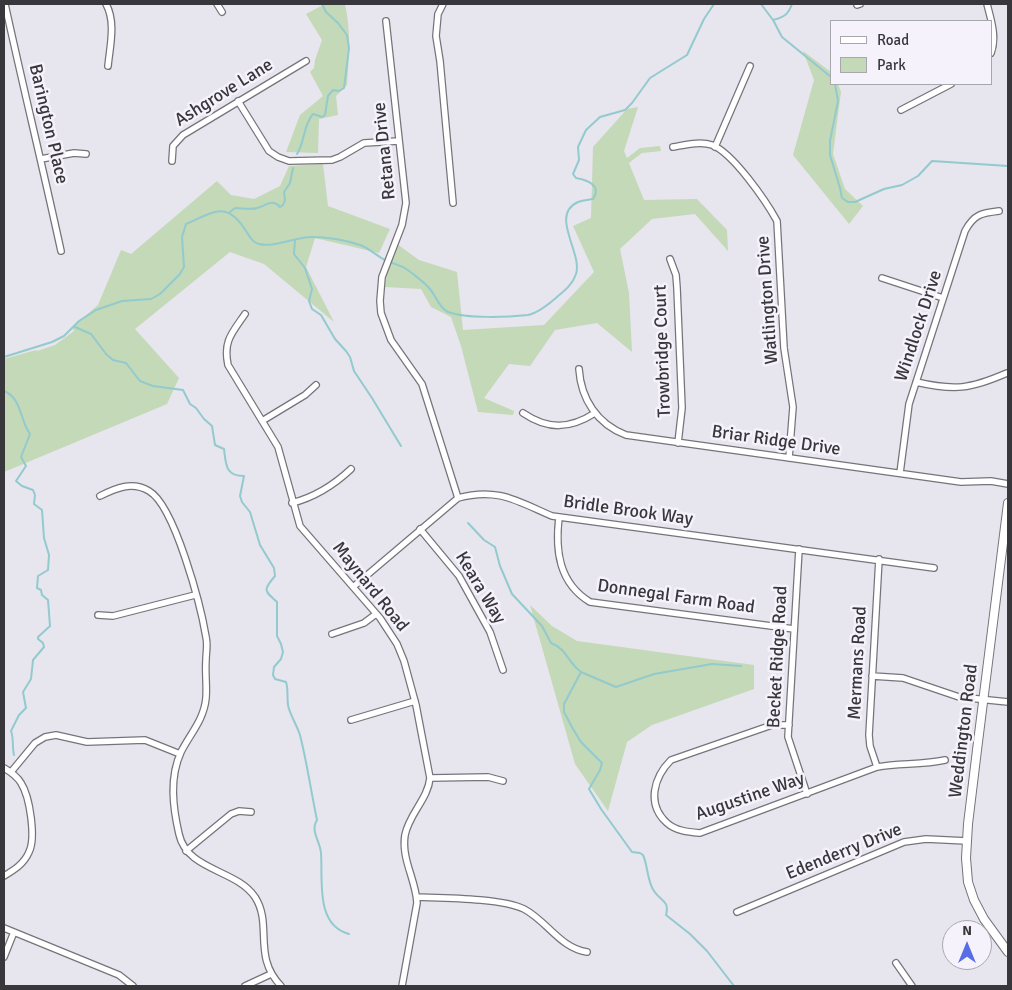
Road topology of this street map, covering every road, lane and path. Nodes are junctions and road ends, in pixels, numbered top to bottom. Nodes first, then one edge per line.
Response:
1 (5, 4) edge
2 (106, 4) edge
3 (217, 4) edge
4 (443, 4) edge
5 (987, 4) edge
6 (222, 12) dead end
7 (991, 20) edge
8 (386, 21) dead end
9 (992, 25) edge
10 (992, 49) edge
11 (306, 61) dead end
12 (108, 66) dead end
13 (750, 66) dead end
14 (949, 85) edge
15 (238, 101) junction
16 (901, 110) dead end
17 (399, 141) junction
18 (673, 147) dead end
19 (715, 147) junction
20 (86, 154) dead end
21 (41, 159) junction
22 (172, 162) dead end
23 (453, 203) dead end
24 (999, 211) dead end
25 (61, 252) dead end
26 (670, 259) dead end
27 (882, 278) dead end
28 (943, 298) junction
29 (245, 314) dead end
30 (580, 369) dead end
31 (1006, 373) dead end
32 (916, 382) junction
33 (316, 385) dead end
34 (523, 413) dead end
35 (595, 413) junction
36 (262, 421) junction
37 (678, 443) junction
38 (789, 458) junction
39 (351, 469) dead end
40 (900, 473) junction
41 (1008, 484) edge
42 (100, 496) dead end
43 (458, 498) junction
44 (292, 503) junction
45 (1008, 503) edge
46 (559, 517) junction
47 (420, 529) junction
48 (799, 549) junction
49 (879, 560) junction
50 (934, 568) dead end
51 (353, 587) junction
52 (195, 595) junction
53 (376, 614) junction
54 (98, 615) dead end
55 (794, 629) junction
56 (332, 634) dead end
57 (503, 670) dead end
58 (872, 676) junction
59 (983, 699) junction
60 (415, 701) junction
61 (1008, 702) edge
62 (351, 720) dead end
63 (789, 725) junction
64 (180, 754) junction
65 (945, 760) dead end
66 (877, 767) junction
67 (4, 768) edge
68 (11, 772) junction
69 (430, 778) junction
70 (503, 781) dead end
71 (807, 794) junction
72 (252, 812) dead end
73 (967, 841) junction
74 (186, 851) junction
75 (4, 876) edge
76 (417, 897) junction
77 (737, 912) dead end
78 (4, 928) edge
79 (14, 932) junction
80 (587, 952) dead end
81 (1008, 952) edge
82 (4, 957) edge
83 (896, 963) dead end
84 (271, 974) junction
85 (133, 986) edge
86 (245, 986) edge
87 (280, 986) edge
88 (402, 986) edge
89 (911, 986) edge

1 - 21 street, Barington Place
2 - 12 street
3 - 6 street
4 - 23 street
5 - 7 street
8 - 17 street, Retana Drive
9 - 10 street
11 - 15 street, Ashgrove Lane
13 - 19 street
14 - 16 street
15 - 17 street
15 - 22 street, Ashgrove Lane
17 - 43 street, Retana Drive
18 - 19 street
19 - 38 street, Watlington Drive
20 - 21 street
21 - 25 street, Barington Place
24 - 28 street, Windlock Drive
26 - 37 street, Trowbridge Court
27 - 28 street
28 - 32 street, Windlock Drive
29 - 36 street, Maynard Road
30 - 35 street, Briar Ridge Drive
31 - 32 street
32 - 40 street, Windlock Drive
33 - 36 street
34 - 35 street
35 - 37 street, Briar Ridge Drive
36 - 44 street, Maynard Road
37 - 38 street, Briar Ridge Drive
38 - 40 street, Briar Ridge Drive
39 - 44 street
40 - 41 street, Briar Ridge Drive
42 - 52 street
43 - 46 street, Bridle Brook Way
43 - 47 street, Bridle Brook Way
44 - 51 street, Maynard Road
45 - 59 main road, Weddington Road
46 - 48 street, Bridle Brook Way
46 - 55 street, Donnegal Farm Road
47 - 51 street, Bridle Brook Way
47 - 57 street, Keara Way
48 - 49 street, Bridle Brook Way
48 - 55 street, Becket Ridge Road
49 - 50 street, Bridle Brook Way
49 - 58 street, Mermans Road
51 - 53 street, Maynard Road
52 - 54 street
52 - 64 street
53 - 56 street
53 - 60 street, Maynard Road
55 - 63 street, Becket Ridge Road
58 - 59 street
58 - 66 street, Mermans Road
59 - 61 street
59 - 73 main road, Weddington Road
60 - 62 street
60 - 69 street, Maynard Road
63 - 71 street, Becket Ridge Road
63 - 71 street, Augustine Way
64 - 68 street
64 - 74 street
65 - 66 street, Augustine Way
66 - 71 street, Augustine Way
67 - 68 street
68 - 75 street
69 - 70 street
69 - 76 street
72 - 74 street
73 - 77 street, Edenderry Drive
73 - 81 main road, Weddington Road
74 - 84 street
76 - 80 street
76 - 88 street
78 - 79 street
79 - 82 street
79 - 85 street
83 - 89 street
84 - 86 street
84 - 87 street

